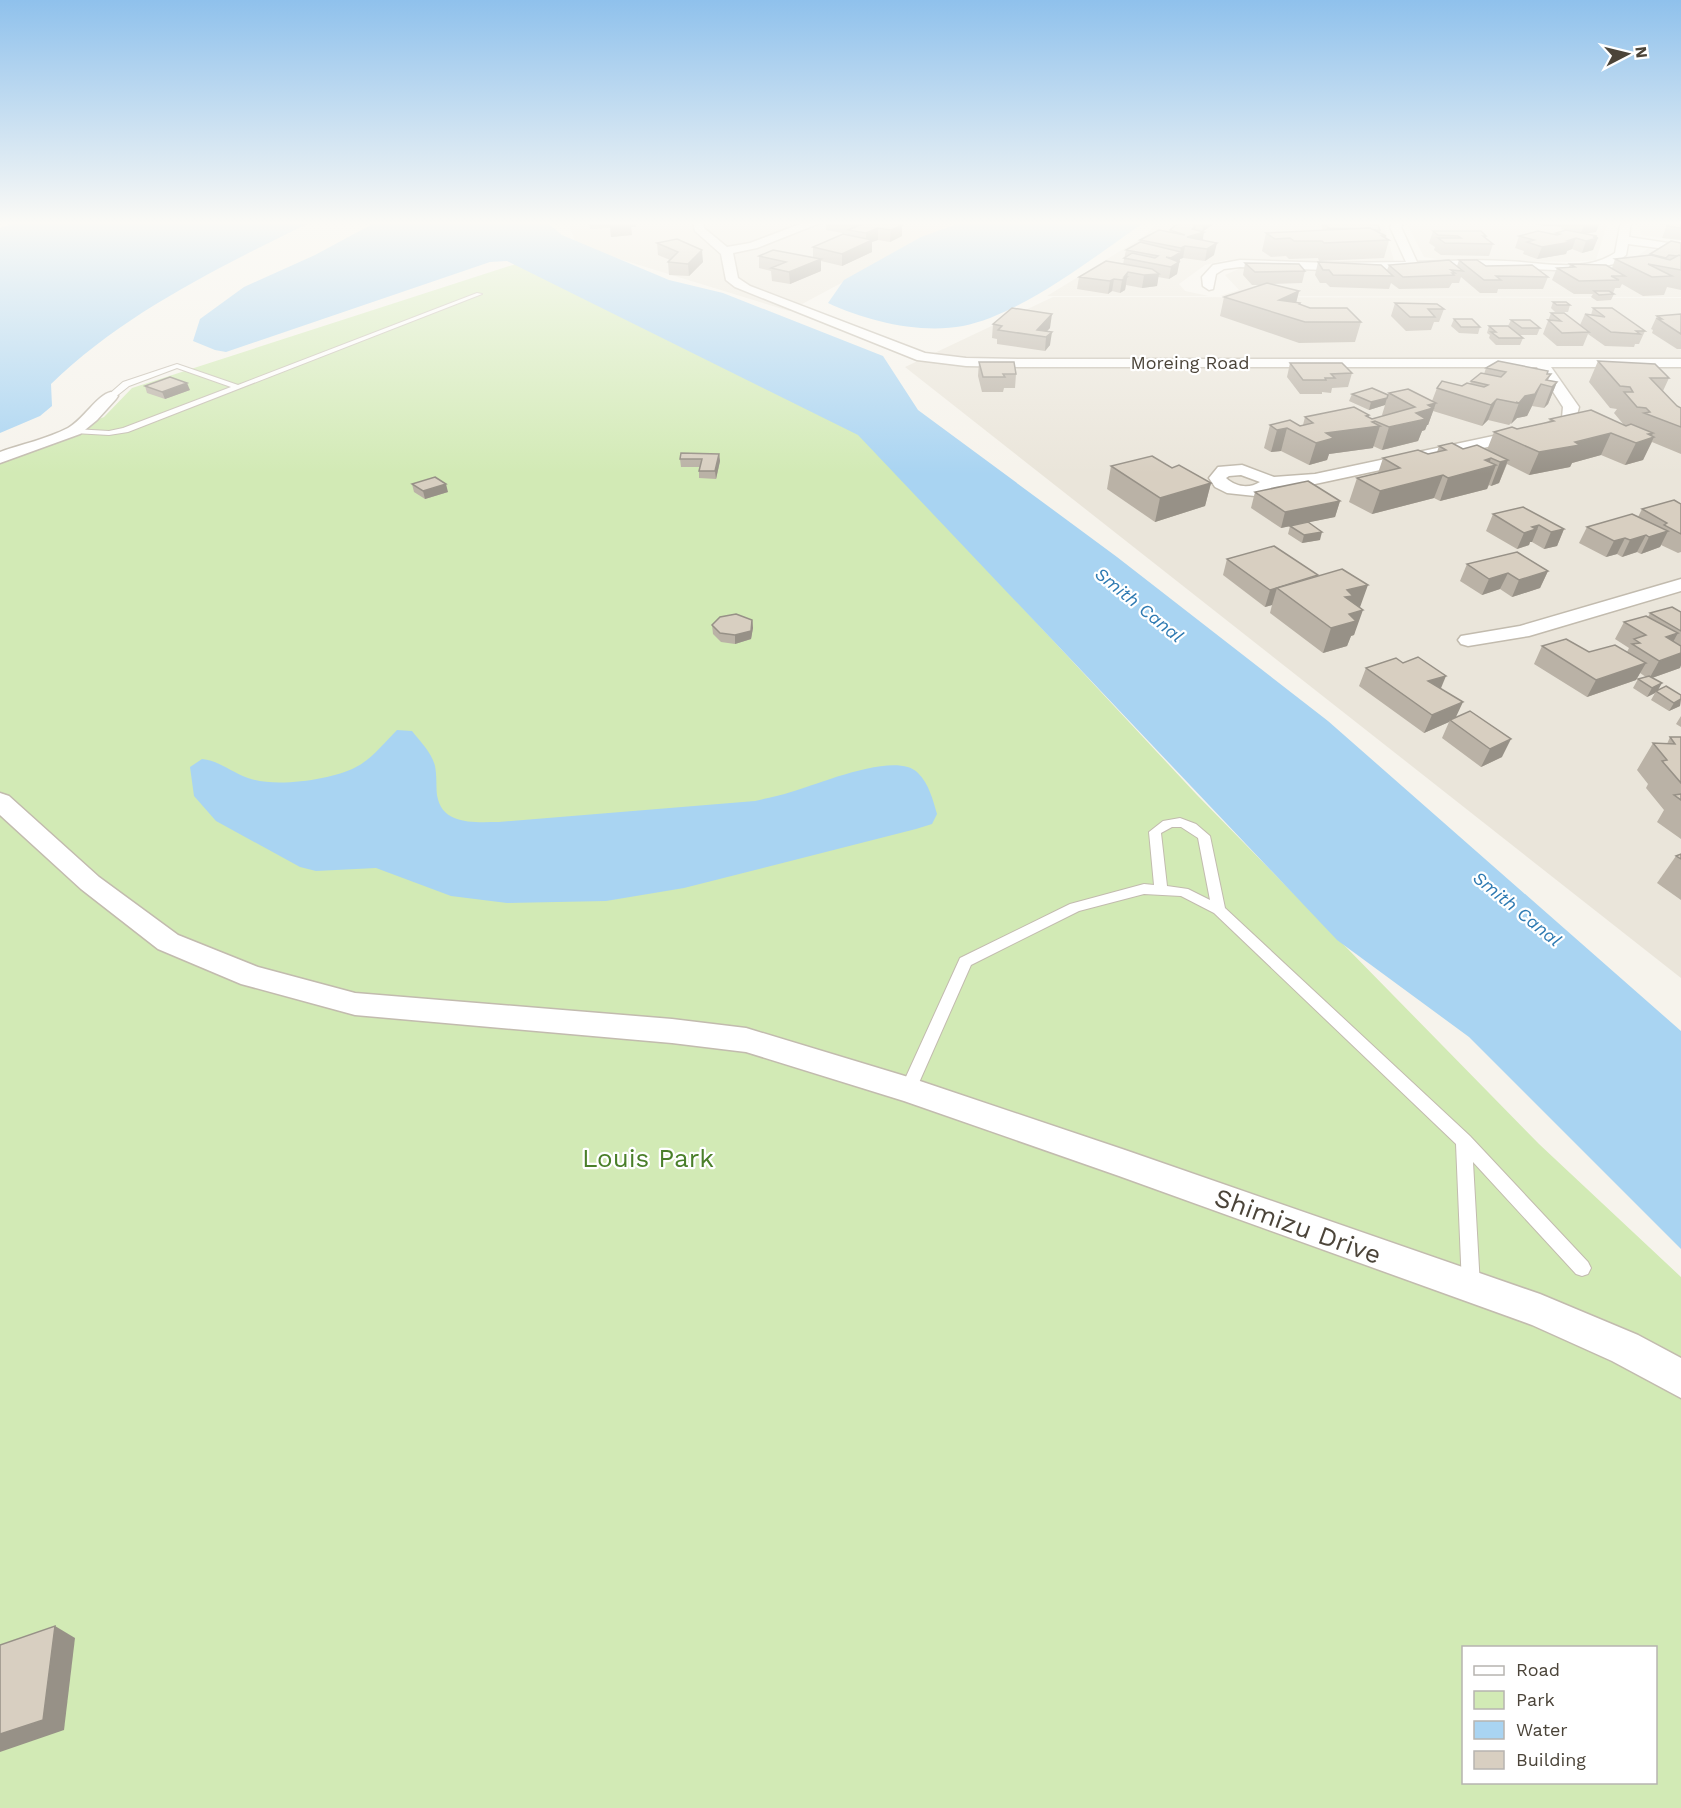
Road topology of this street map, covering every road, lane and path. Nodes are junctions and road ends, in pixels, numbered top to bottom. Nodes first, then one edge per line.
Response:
1 (450, 305) edge
2 (798, 305) edge
3 (1541, 363) junction
4 (1681, 363) edge
5 (238, 387) junction
6 (111, 396) joint
7 (74, 431) junction
8 (0, 458) edge
9 (1269, 482) dead end
10 (1681, 585) edge
11 (1468, 640) dead end
12 (0, 801) edge
13 (1161, 891) junction
14 (1219, 910) junction
15 (908, 1090) junction
16 (1464, 1141) junction
17 (1582, 1268) dead end
18 (1471, 1288) junction
19 (1681, 1379) edge

1 - 5 lane
2 - 3 street, Moreing Road
3 - 4 street, Moreing Road
3 - 9 street
5 - 6 lane
5 - 7 lane
6 - 7 street
7 - 8 street
10 - 11 street
12 - 15 street, Shimizu Drive
13 - 14 lane
13 - 14 lane
13 - 15 lane
14 - 16 lane
15 - 18 street, Shimizu Drive
16 - 17 lane
16 - 18 lane
18 - 19 street, Shimizu Drive

